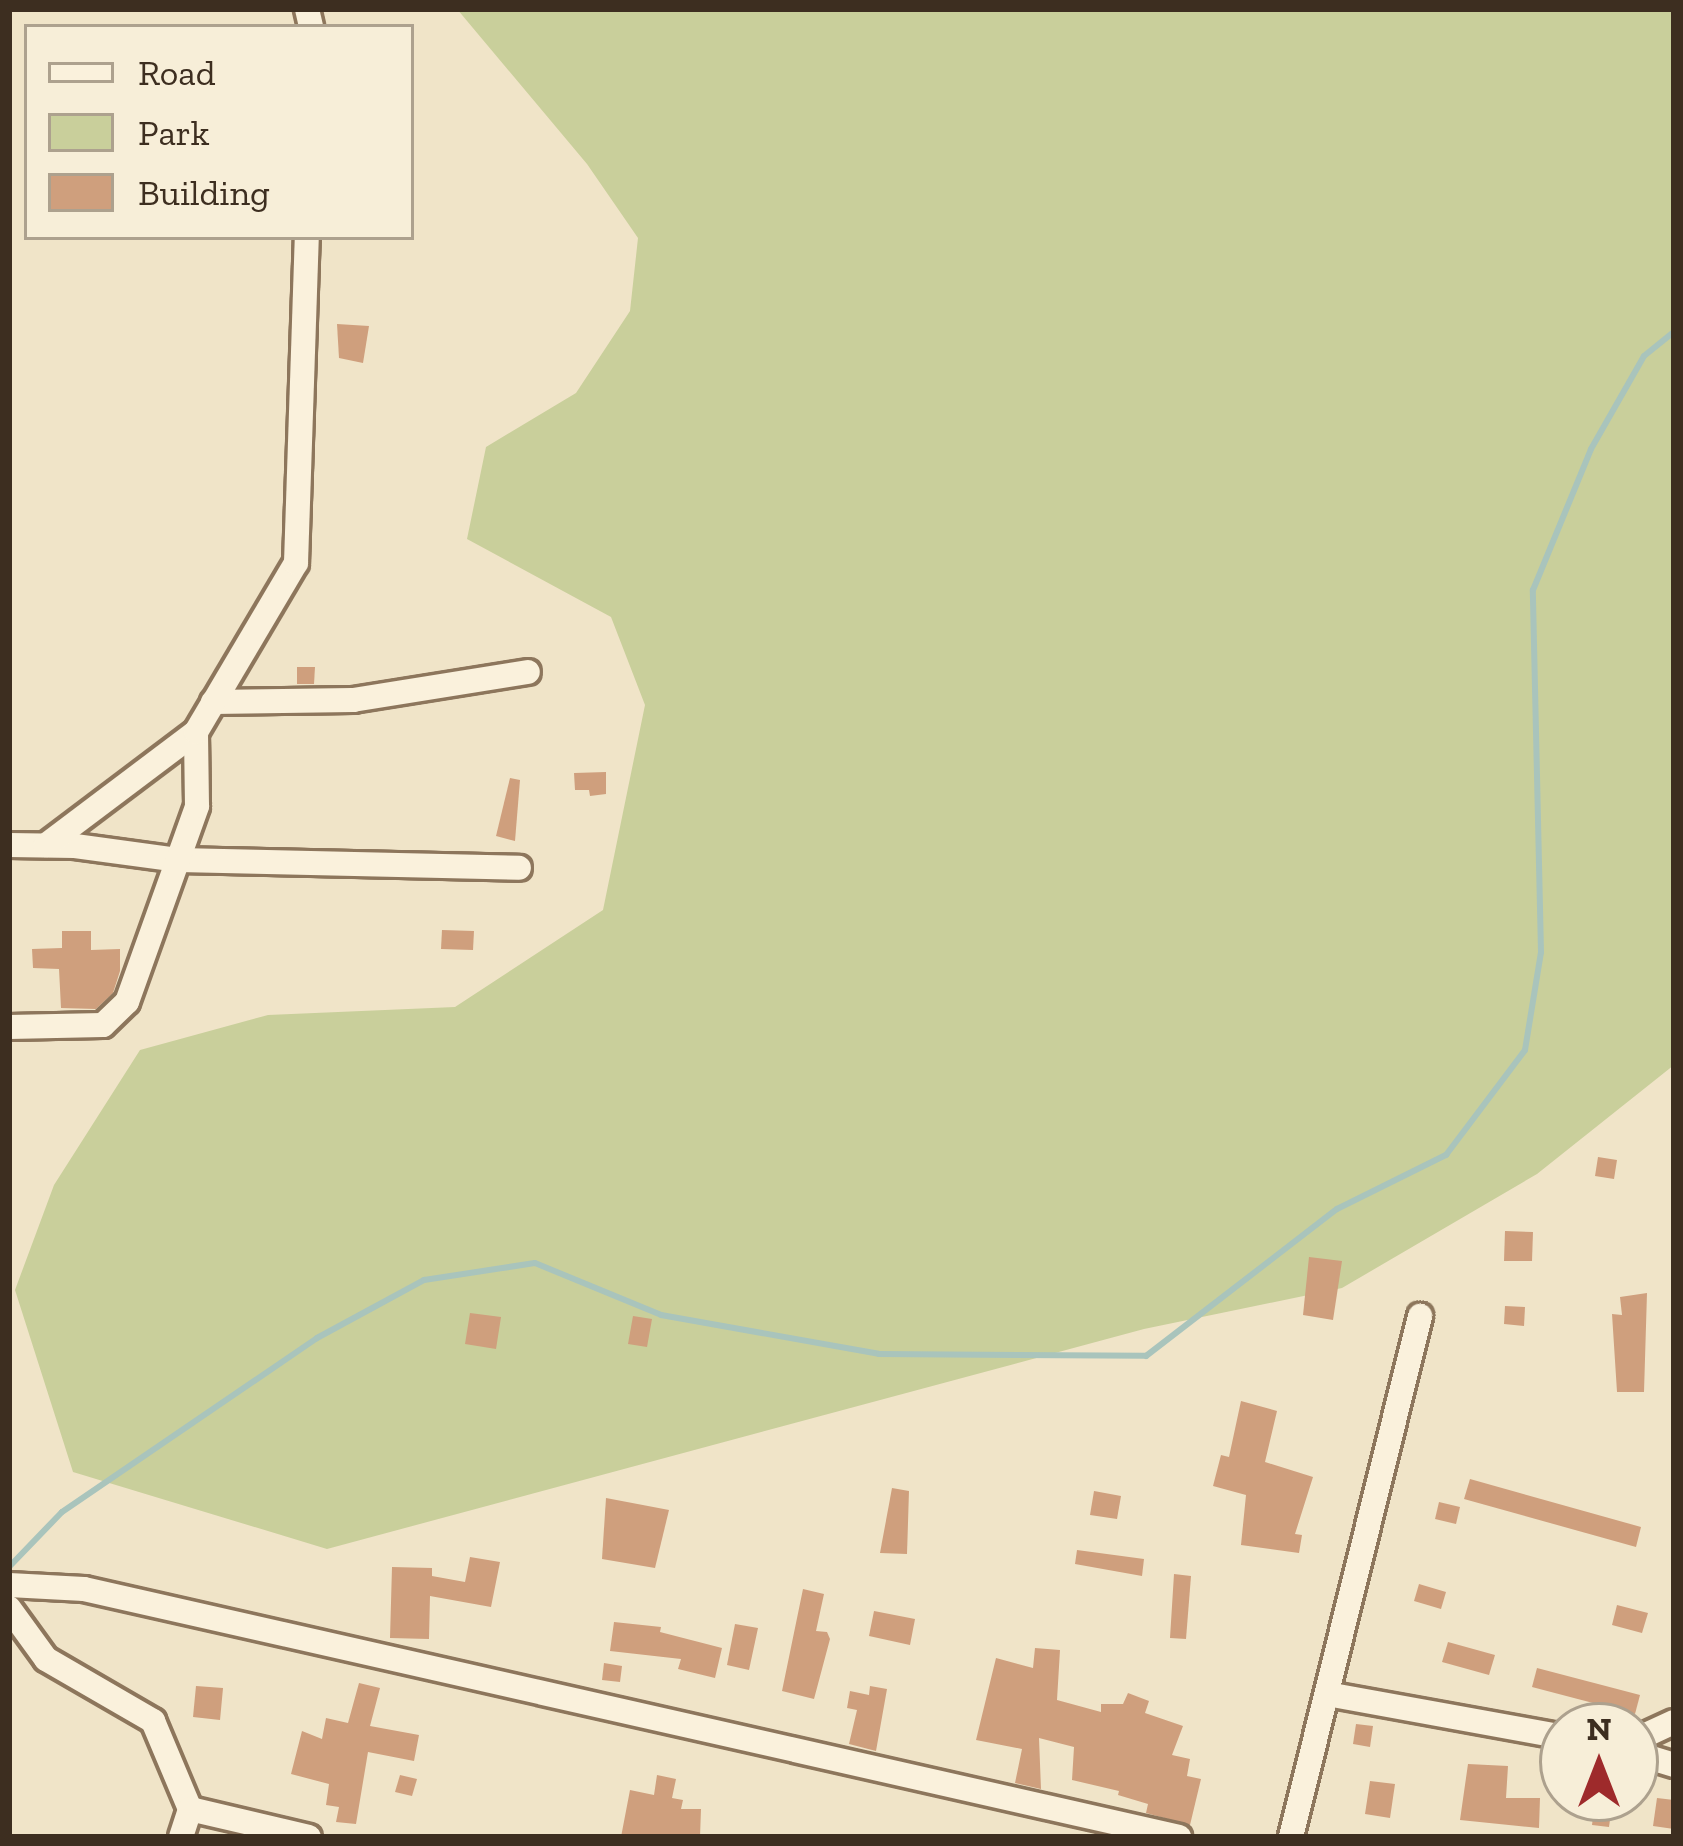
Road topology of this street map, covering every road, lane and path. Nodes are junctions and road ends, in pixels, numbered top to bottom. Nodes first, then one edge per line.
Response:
1 (307, 240) edge
2 (528, 672) dead end
3 (213, 702) junction
4 (196, 732) junction
5 (9, 844) edge
6 (46, 845) junction
7 (179, 860) junction
8 (519, 868) dead end
9 (9, 1027) edge
10 (1420, 1316) dead end
11 (9, 1585) edge
12 (9, 1608) edge
13 (1327, 1694) junction
14 (1539, 1733) edge
15 (190, 1809) junction
16 (181, 1837) edge
17 (309, 1837) edge
18 (1179, 1837) edge
19 (1291, 1837) edge

1 - 3 street
2 - 3 street
3 - 4 street
4 - 6 street
4 - 7 street
5 - 6 street
6 - 7 street
7 - 8 street
7 - 9 street
10 - 13 street
11 - 18 street
12 - 15 street
13 - 14 street
13 - 19 street
15 - 16 street
15 - 17 street

